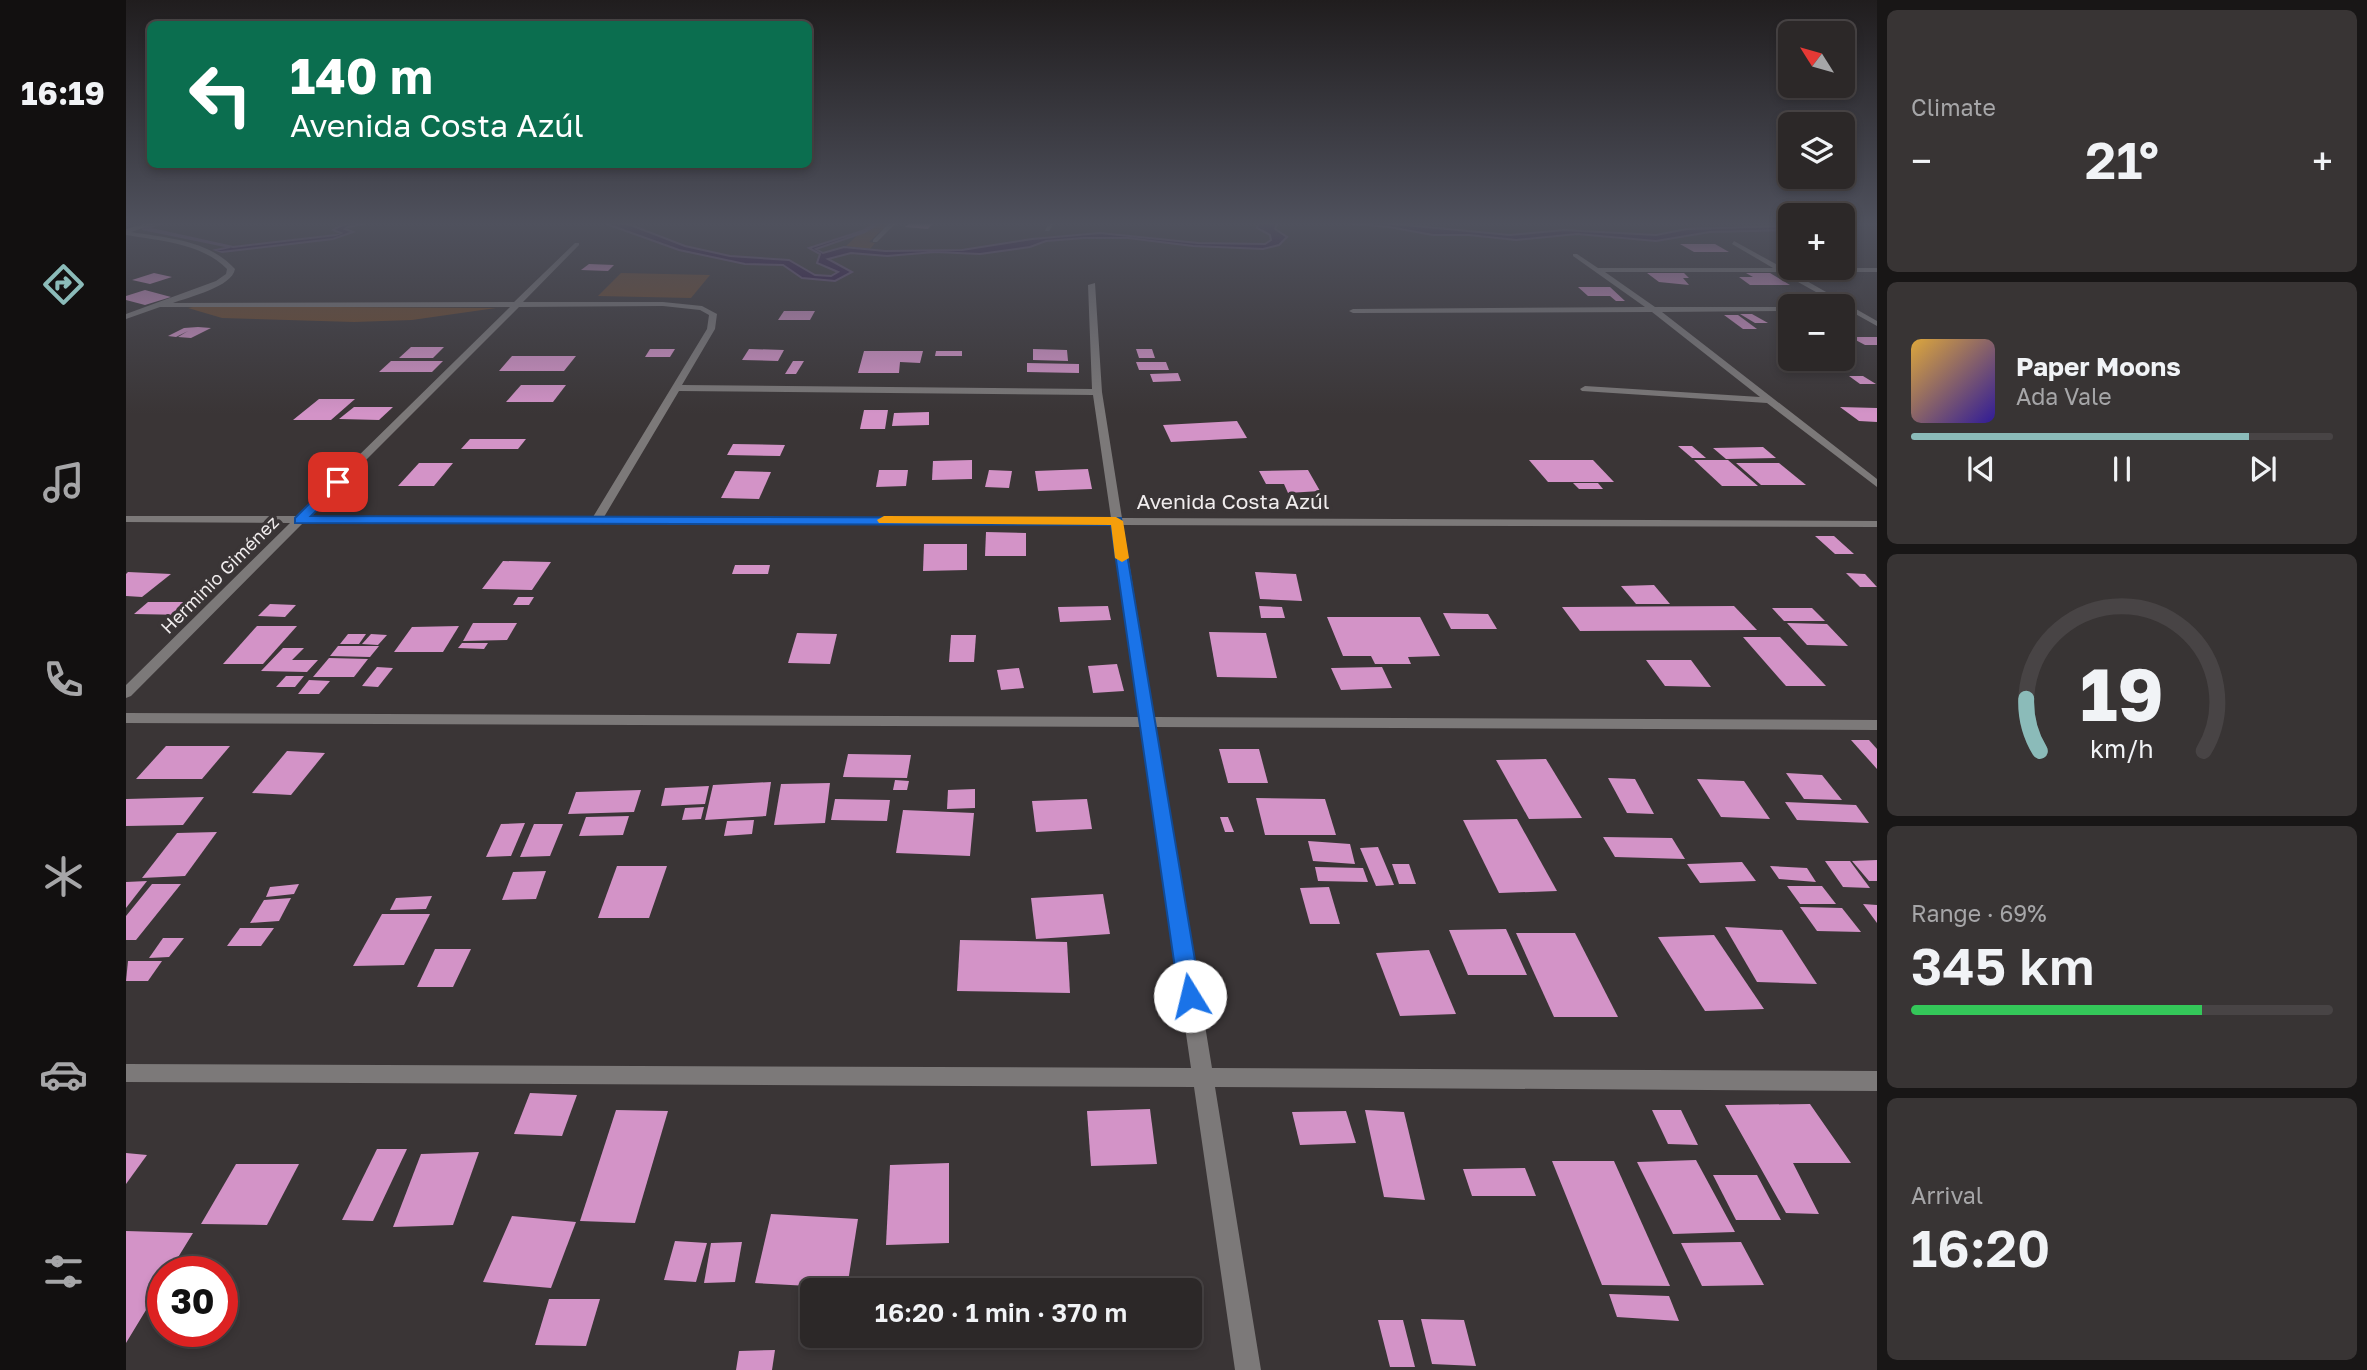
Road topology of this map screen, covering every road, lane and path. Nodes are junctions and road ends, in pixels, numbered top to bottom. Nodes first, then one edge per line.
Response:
1 (1092, 285) dead end
2 (211, 286) edge
3 (535, 286) edge
4 (1619, 286) edge
5 (517, 304) junction
6 (159, 305) junction
7 (1778, 309) edge
8 (1353, 311) dead end
9 (1657, 312) junction
10 (1855, 313) edge
11 (126, 317) edge
12 (1877, 324) edge
13 (676, 388) junction
14 (1585, 388) dead end
15 (1097, 392) junction
16 (1766, 400) junction
17 (1877, 484) edge
18 (126, 519) edge
19 (597, 519) junction
20 (300, 520) junction
21 (1116, 521) junction
22 (1877, 524) edge
23 (126, 693) edge
24 (126, 718) edge
25 (1148, 722) junction
26 (1877, 725) edge
27 (126, 1073) edge
28 (1203, 1078) junction
29 (1877, 1082) edge
30 (1248, 1370) edge

1 - 15 street
2 - 6 street
3 - 5 street, Herminio Giménez
4 - 9 street
5 - 6 street
5 - 13 street
5 - 20 street, Herminio Giménez
6 - 11 street
7 - 9 street
8 - 9 street
9 - 16 street
10 - 12 street
13 - 15 street
13 - 19 street
14 - 16 street
15 - 21 street
16 - 17 street
18 - 20 street, Avenida Costa Azúl
19 - 20 street, Avenida Costa Azúl
19 - 21 street, Avenida Costa Azúl
20 - 23 street, Herminio Giménez
21 - 22 street, Avenida Costa Azúl
21 - 25 street
24 - 25 street
25 - 26 street
25 - 28 street
27 - 28 street
28 - 29 street
28 - 30 street

